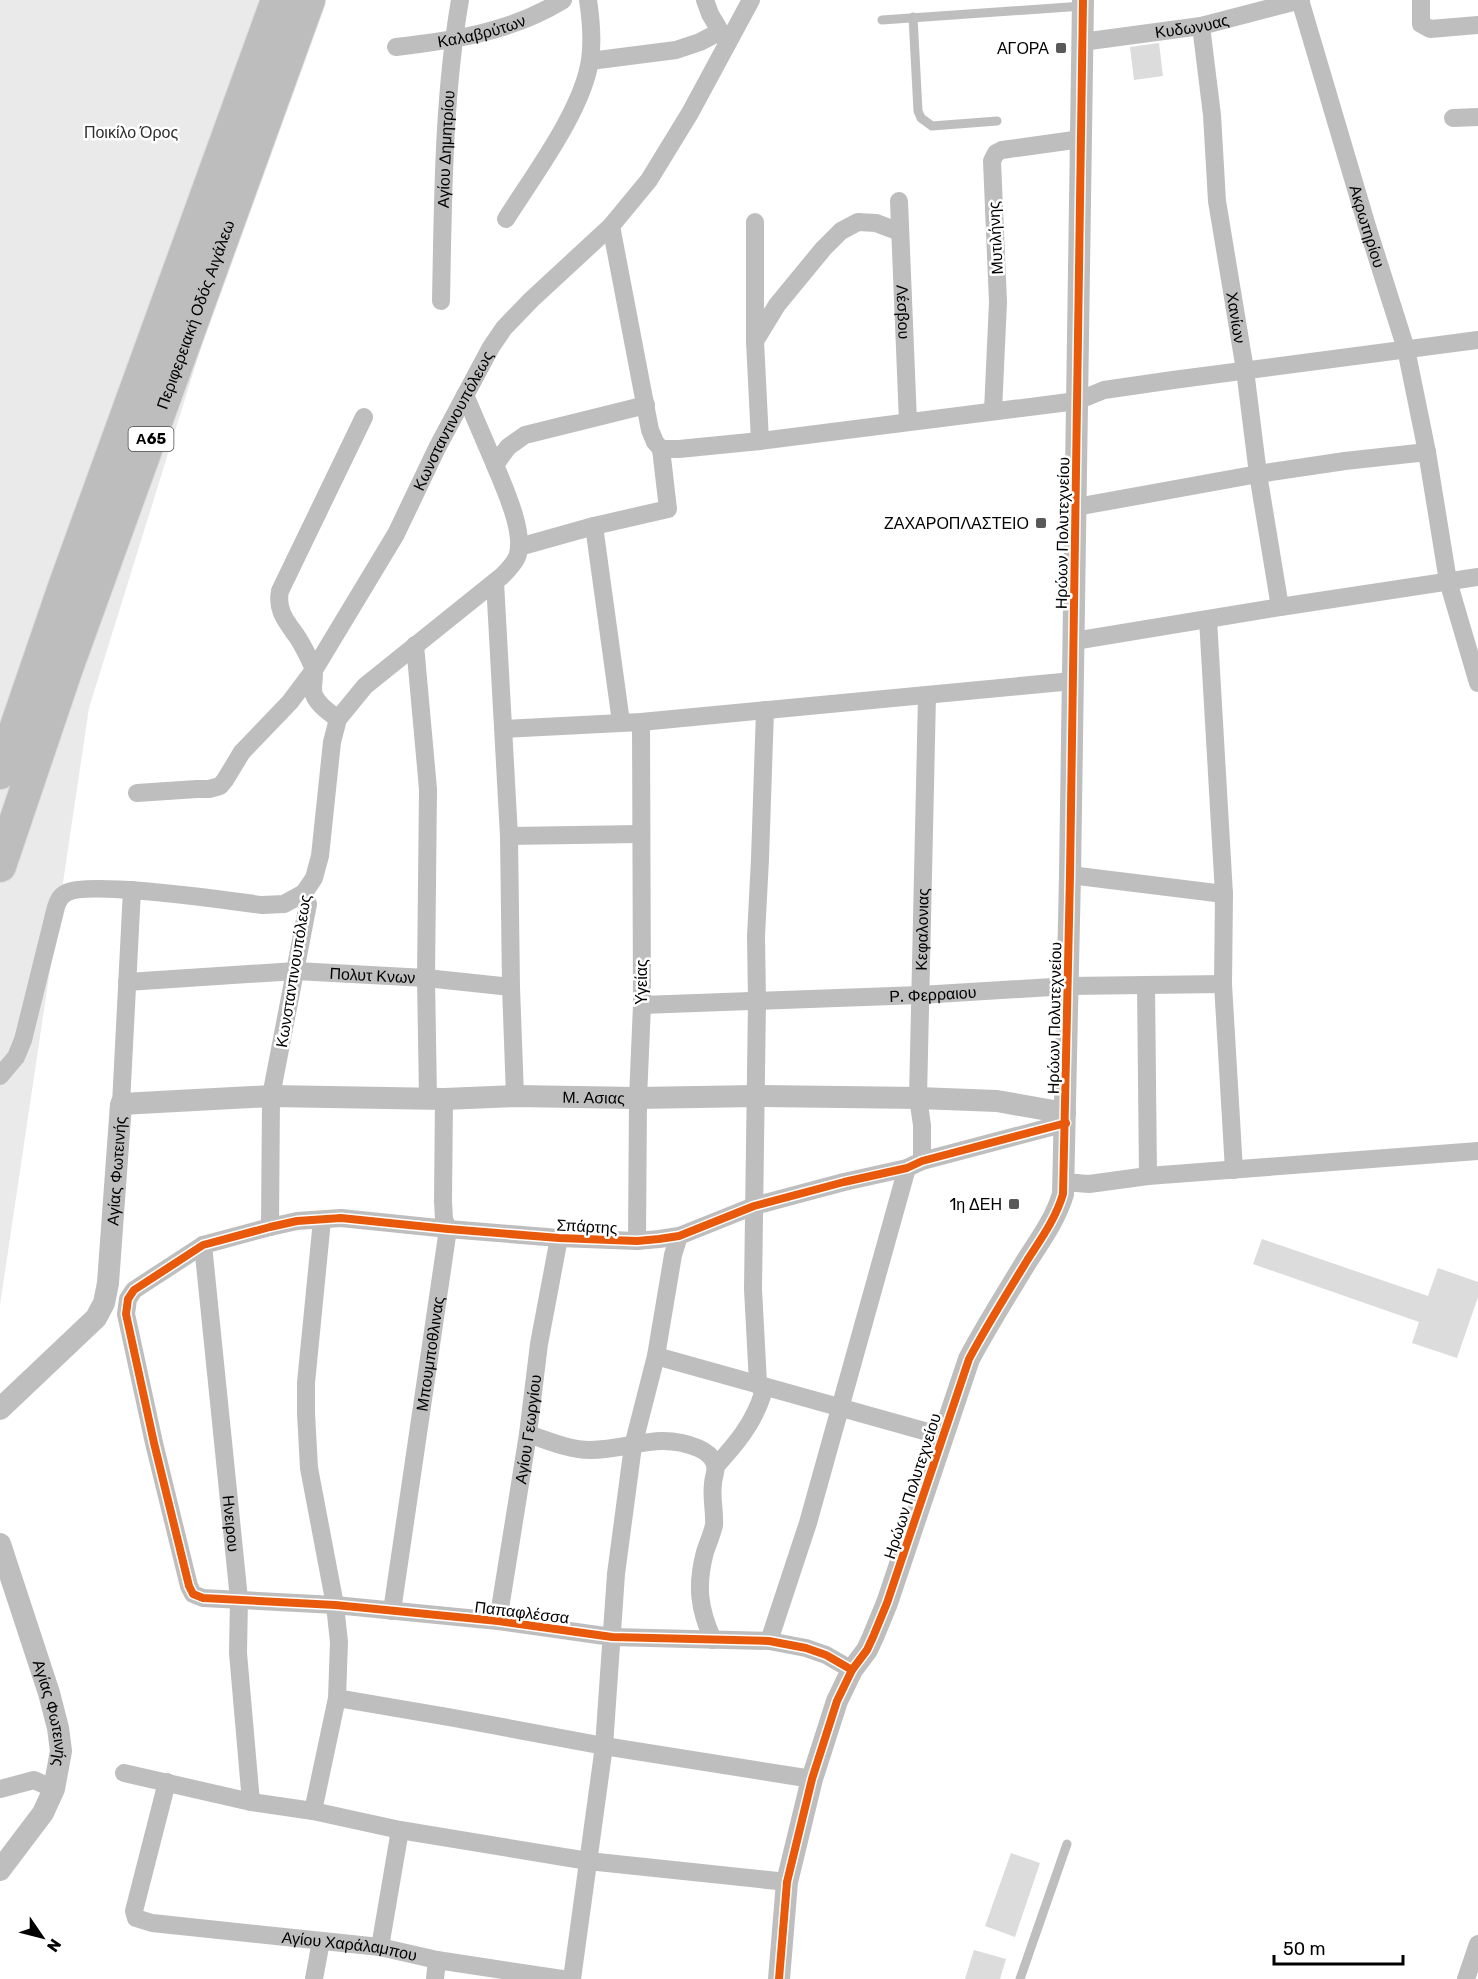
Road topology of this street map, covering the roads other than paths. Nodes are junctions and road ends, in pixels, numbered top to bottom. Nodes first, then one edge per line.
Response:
1 (277, 0) edge
2 (309, 0) edge
3 (460, 0) edge
4 (563, 0) edge
5 (588, 0) edge
6 (705, 0) edge
7 (751, 0) edge
8 (1300, 0) edge
9 (1421, 0) edge
10 (1083, 3) edge
11 (913, 17) junction
12 (882, 20) dead end
13 (1478, 25) edge
14 (1200, 26) junction
15 (724, 38) junction
16 (453, 40) junction
17 (1082, 42) junction
18 (396, 46) dead end
19 (590, 61) junction
20 (1478, 117) edge
21 (1453, 118) dead end
22 (997, 121) dead end
23 (1081, 139) junction
24 (899, 201) dead end
25 (506, 219) dead end
26 (755, 222) dead end
27 (611, 225) junction
28 (900, 231) junction
29 (441, 301) dead end
30 (1478, 340) edge
31 (754, 341) junction
32 (1406, 349) junction
33 (1245, 370) junction
34 (465, 395) junction
35 (1077, 401) junction
36 (645, 405) junction
37 (993, 411) junction
38 (364, 417) dead end
39 (908, 422) junction
40 (760, 441) junction
41 (661, 449) junction
42 (1427, 452) junction
43 (495, 465) junction
44 (1258, 474) junction
45 (1076, 507) junction
46 (594, 526) junction
47 (519, 547) junction
48 (1478, 578) edge
49 (1449, 581) junction
50 (495, 582) junction
51 (1280, 607) junction
52 (1208, 619) junction
53 (1074, 641) junction
54 (416, 645) junction
55 (314, 670) junction
56 (1073, 681) junction
57 (1478, 683) edge
58 (927, 696) junction
59 (765, 710) junction
60 (338, 719) junction
61 (621, 722) junction
62 (641, 722) junction
63 (504, 729) junction
64 (0, 773) edge
65 (136, 793) dead end
66 (640, 834) junction
67 (508, 836) junction
68 (0, 866) edge
69 (1070, 875) junction
70 (132, 890) junction
71 (304, 893) junction
72 (1224, 894) junction
73 (296, 971) junction
74 (426, 978) junction
75 (127, 982) junction
76 (1223, 984) junction
77 (1146, 985) junction
78 (1068, 986) junction
79 (511, 987) junction
80 (921, 995) junction
81 (757, 1000) junction
82 (642, 1005) junction
83 (0, 1076) edge
84 (271, 1096) junction
85 (515, 1096) junction
86 (756, 1096) junction
87 (638, 1098) junction
88 (918, 1098) junction
89 (436, 1099) junction
90 (121, 1104) junction
91 (1065, 1118) junction
92 (1478, 1151) edge
93 (914, 1164) junction
94 (1233, 1170) junction
95 (1148, 1176) junction
96 (1064, 1182) junction
97 (754, 1206) junction
98 (322, 1220) junction
99 (270, 1227) junction
100 (448, 1229) junction
101 (679, 1236) junction
102 (559, 1238) junction
103 (637, 1241) junction
104 (203, 1245) junction
105 (656, 1356) junction
106 (758, 1383) junction
107 (840, 1408) junction
108 (0, 1409) edge
109 (528, 1434) junction
110 (942, 1436) junction
111 (633, 1446) junction
112 (716, 1467) junction
113 (0, 1544) edge
114 (189, 1586) joint
115 (239, 1599) junction
116 (335, 1605) junction
117 (392, 1611) junction
118 (498, 1621) junction
119 (612, 1637) junction
120 (713, 1640) junction
121 (769, 1641) junction
122 (852, 1670) junction
123 (337, 1698) junction
124 (603, 1746) junction
125 (124, 1773) dead end
126 (812, 1779) junction
127 (167, 1782) junction
128 (0, 1789) edge
129 (54, 1789) junction
130 (251, 1802) junction
131 (312, 1811) junction
132 (400, 1830) junction
133 (1067, 1844) dead end
134 (588, 1862) junction
135 (0, 1870) edge
136 (787, 1882) junction
137 (321, 1941) junction
138 (1478, 1944) edge
139 (380, 1947) junction
140 (437, 1960) junction
141 (314, 1979) edge
142 (435, 1979) edge
143 (562, 1979) edge
144 (572, 1979) edge
145 (778, 1979) edge
146 (1020, 1979) edge
147 (1466, 1979) edge

1 - 64 highway, Περιφερειακή Οδός Αιγάλεω / Α65
2 - 68 highway, Περιφερειακή Οδός Αιγάλεω / Α65
3 - 16 street, Αγίου Δημητρίου
4 - 16 street, Καλαβρύτων
5 - 19 street
6 - 15 street
7 - 15 street, Κωνσταντινουπόλεως
8 - 14 street, Κυδωνυας
8 - 32 street, Ακρωτηρίου
9 - 13 street
10 - 11 lane
10 - 17 street, Ηρώων Πολυτεχνείου
11 - 12 lane
11 - 22 lane
14 - 17 street, Κυδωνυας
14 - 33 street, Χανίων
15 - 19 street
15 - 27 street, Κωνσταντινουπόλεως
16 - 18 street, Καλαβρύτων
16 - 29 street, Αγίου Δημητρίου
17 - 23 street, Ηρώων Πολυτεχνείου
19 - 25 street
20 - 21 street
23 - 35 street, Ηρώων Πολυτεχνείου
23 - 37 street, Μυτιλήνης
24 - 28 street, Λέσβου
26 - 31 street
27 - 34 street, Κωνσταντινουπόλεως
27 - 36 street
28 - 31 street
28 - 39 street, Λέσβου
30 - 32 street
31 - 40 street
32 - 33 street
32 - 42 street, Ακρωτηρίου
33 - 35 street
33 - 44 street, Χανίων
34 - 43 street
34 - 55 street, Κωνσταντινουπόλεως
35 - 37 street
35 - 45 street, Ηρώων Πολυτεχνείου
36 - 41 street
36 - 43 street
37 - 39 street
38 - 55 street
39 - 40 street
40 - 41 street
41 - 46 street
42 - 44 street
42 - 49 street, Ακρωτηρίου
43 - 47 street
44 - 45 street
44 - 51 street, Χανίων
45 - 53 street, Ηρώων Πολυτεχνείου
46 - 47 street
46 - 61 street
47 - 50 street
48 - 49 street
49 - 51 street
49 - 57 street, Ακρωτηρίου
50 - 54 street
50 - 63 street
51 - 52 street
52 - 53 street
52 - 72 street
53 - 56 street, Ηρώων Πολυτεχνείου
54 - 60 street
54 - 74 street, Μπουμποθλινας
55 - 60 street
55 - 65 street, Κωνσταντινουπόλεως
56 - 58 street
56 - 69 street, Ηρώων Πολυτεχνείου
58 - 59 street
58 - 80 street, Κεφαλονιας
59 - 62 street
59 - 81 street
60 - 71 street, Κωνσταντινουπόλεως
61 - 62 street
61 - 63 street
62 - 66 street, Υγείας
63 - 67 street
66 - 67 street
66 - 82 street, Υγείας
67 - 79 street
69 - 72 street
69 - 78 street, Ηρώων Πολυτεχνείου
70 - 71 street
70 - 75 street, Αγίας Φωτεινής
70 - 83 street
71 - 73 street, Κωνσταντινουπόλεως
72 - 76 street
73 - 74 street, Πολυτ Κνων
73 - 75 street, Πολυτ Κνων
73 - 84 street, Κωνσταντινουπόλεως
74 - 79 street, Πολυτ Κνων
74 - 89 street, Μπουμποθλινας
75 - 90 street, Αγίας Φωτεινής
76 - 77 street, Ρ. Φερραιου
76 - 94 street
77 - 78 street, Ρ. Φερραιου
77 - 95 street
78 - 80 street, Ρ. Φερραιου
78 - 91 street, Ηρώων Πολυτεχνείου
79 - 85 street
80 - 81 street, Ρ. Φερραιου
80 - 88 street, Κεφαλονιας
81 - 82 street, Ρ. Φερραιου
81 - 86 street
82 - 87 street, Υγείας
84 - 89 street, Μ. Ασιας
84 - 90 street, Μ. Ασιας
84 - 99 street, Κωνσταντινουπόλεως
85 - 87 street, Μ. Ασιας
85 - 89 street, Μ. Ασιας
86 - 87 street, Μ. Ασιας
86 - 88 street, Μ. Ασιας
86 - 97 street
87 - 103 street, Υγείας
88 - 91 street, Μ. Ασιας
88 - 93 street, Κεφαλονιας
89 - 100 street, Μπουμποθλινας
90 - 108 street, Αγίας Φωτεινής
91 - 93 street, Σπάρτης
91 - 96 street, Ηρώων Πολυτεχνείου
92 - 94 street
93 - 97 street, Σπάρτης
93 - 107 street, Κεφαλονιας
94 - 95 street
95 - 96 street
96 - 110 street, Ηρώων Πολυτεχνείου
97 - 101 street, Σπάρτης
97 - 106 street
98 - 99 street, Σπάρτης
98 - 100 street, Σπάρτης
98 - 116 street
99 - 104 street, Σπάρτης
100 - 102 street, Σπάρτης
100 - 117 street, Μπουμποθλινας
101 - 103 street, Σπάρτης
101 - 105 street
102 - 103 street, Σπάρτης
102 - 109 street, Αγίου Γεωργίου
104 - 114 street, Σπάρτης
104 - 115 street, Ηνειρου
105 - 106 street
105 - 111 street
106 - 107 street
106 - 112 street
107 - 110 street
107 - 121 street, Κεφαλονιας
109 - 111 street
109 - 118 street, Αγίου Γεωργίου
110 - 122 street, Ηρώων Πολυτεχνείου
111 - 112 street
111 - 119 street
112 - 120 street
113 - 129 street, Αγίας Φωτεινής
114 - 115 street, Παπαφλέσσα
115 - 116 street, Παπαφλέσσα
115 - 130 street, Ηνειρου
116 - 117 street, Παπαφλέσσα
116 - 123 street
117 - 118 street, Παπαφλέσσα
118 - 119 street, Παπαφλέσσα
119 - 120 street, Παπαφλέσσα
119 - 124 street
120 - 121 street, Παπαφλέσσα
121 - 122 street, Παπαφλέσσα
122 - 126 street, Ηρώων Πολυτεχνείου
123 - 124 street
123 - 131 street
124 - 126 street
124 - 134 street
125 - 127 street
126 - 136 street, Ηρώων Πολυτεχνείου
127 - 130 street
127 - 137 street, Αγίου Χαράλαμπου
128 - 129 street
129 - 135 street, Αγίας Φωτεινής
130 - 131 street
131 - 132 street
132 - 134 street
132 - 139 street
133 - 146 lane
134 - 136 street
134 - 144 street
136 - 145 street, Ηρώων Πολυτεχνείου
137 - 139 street, Αγίου Χαράλαμπου
137 - 141 street
138 - 147 street
139 - 140 street, Αγίου Χαράλαμπου
140 - 142 street
140 - 143 street, Αγίου Χαράλαμπου

